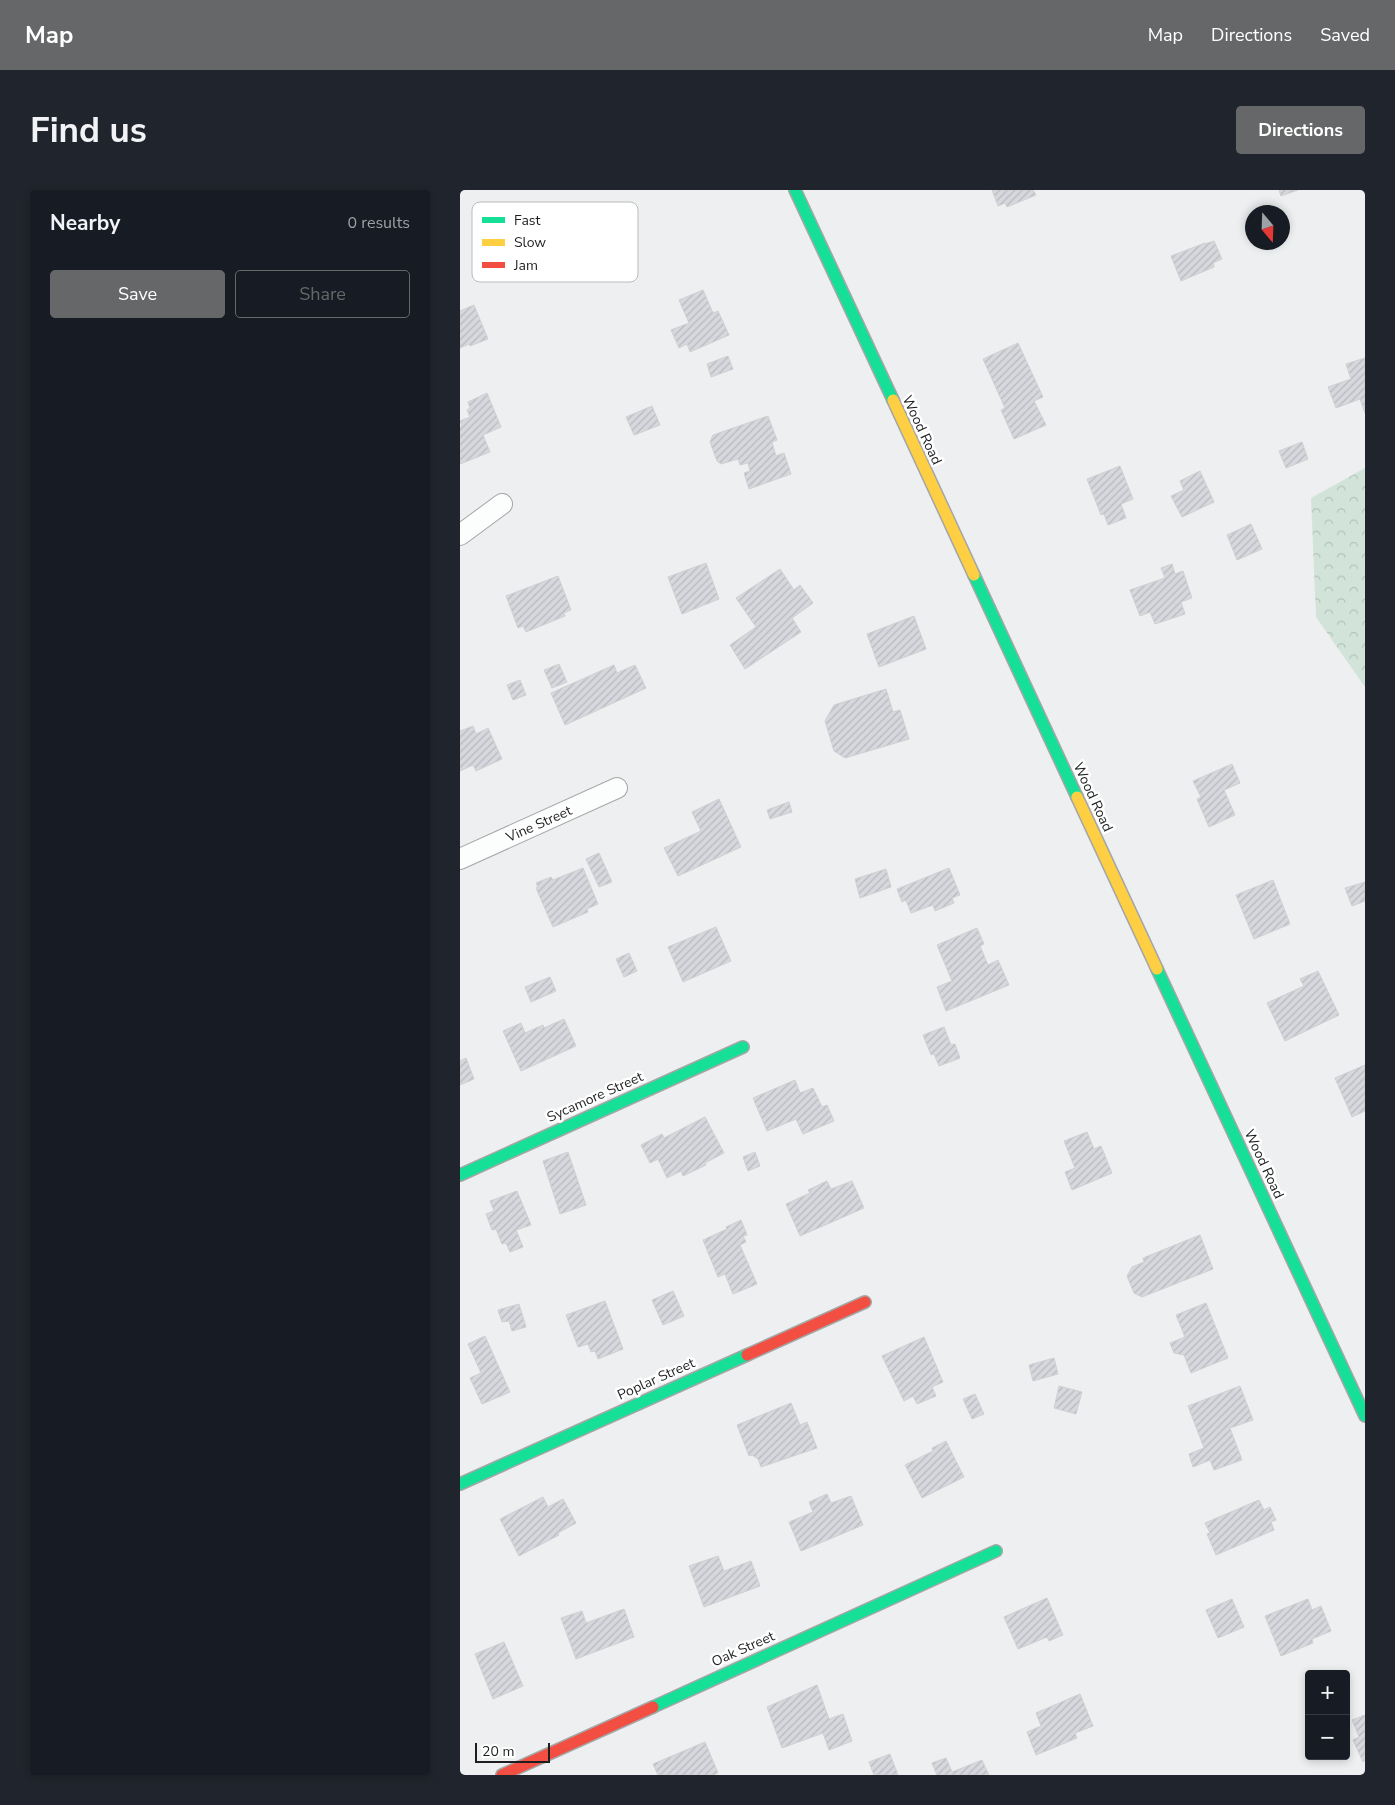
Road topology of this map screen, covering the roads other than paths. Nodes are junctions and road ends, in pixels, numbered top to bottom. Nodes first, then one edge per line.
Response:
1 (795, 190) edge
2 (502, 504) dead end
3 (460, 535) edge
4 (617, 788) dead end
5 (460, 859) edge
6 (743, 1047) dead end
7 (460, 1175) edge
8 (865, 1302) dead end
9 (1365, 1416) edge
10 (460, 1484) edge
11 (996, 1551) dead end
12 (502, 1775) edge

1 - 9 street, Wood Road
2 - 3 street
4 - 5 street, Vine Street
6 - 7 street, Sycamore Street
8 - 10 street, Poplar Street
11 - 12 street, Oak Street

